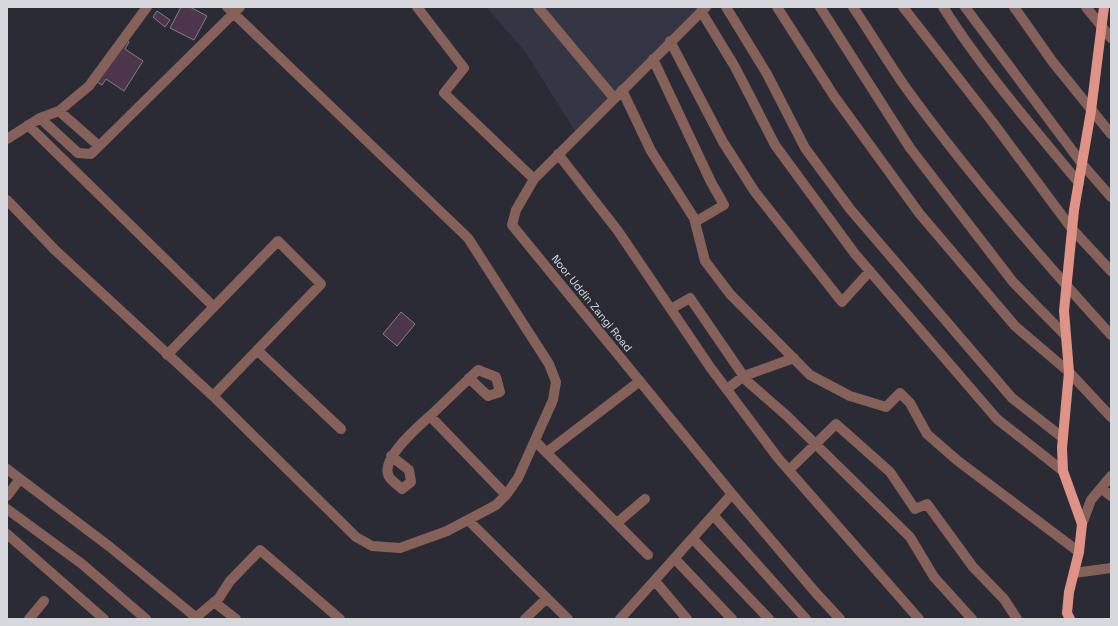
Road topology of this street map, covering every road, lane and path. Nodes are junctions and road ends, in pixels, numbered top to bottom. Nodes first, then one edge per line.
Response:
1 (147, 7) edge
2 (417, 7) edge
3 (538, 7) edge
4 (726, 7) edge
5 (776, 7) edge
6 (820, 7) edge
7 (853, 7) edge
8 (903, 7) edge
9 (943, 7) edge
10 (965, 7) edge
11 (1014, 7) edge
12 (1086, 7) edge
13 (1104, 7) edge
14 (233, 9) edge
15 (703, 9) edge
16 (1100, 26) junction
17 (1111, 38) edge
18 (670, 41) junction
19 (653, 59) junction
20 (622, 90) junction
21 (614, 98) junction
22 (59, 111) junction
23 (1091, 111) junction
24 (40, 118) junction
25 (28, 124) junction
26 (1111, 134) edge
27 (7, 139) edge
28 (98, 146) junction
29 (558, 154) junction
30 (1082, 165) junction
31 (534, 179) junction
32 (1079, 182) junction
33 (1111, 197) edge
34 (7, 200) edge
35 (695, 222) junction
36 (1072, 229) junction
37 (870, 271) junction
38 (1111, 271) edge
39 (1066, 286) junction
40 (214, 306) junction
41 (671, 309) junction
42 (1111, 335) edge
43 (1066, 336) junction
44 (257, 350) junction
45 (167, 355) junction
46 (794, 358) junction
47 (1069, 372) junction
48 (744, 376) junction
49 (469, 378) dead end
50 (640, 381) junction
51 (727, 389) junction
52 (212, 396) junction
53 (430, 416) junction
54 (1111, 417) edge
55 (341, 430) dead end
56 (1062, 438) junction
57 (535, 441) junction
58 (814, 445) junction
59 (546, 452) junction
60 (391, 456) dead end
61 (7, 469) edge
62 (789, 470) junction
63 (1063, 471) junction
64 (1111, 476) edge
65 (20, 479) junction
66 (1101, 488) junction
67 (732, 494) junction
68 (506, 495) junction
69 (7, 496) edge
70 (1111, 496) edge
71 (645, 499) dead end
72 (7, 509) edge
73 (714, 516) junction
74 (468, 520) junction
75 (617, 523) junction
76 (1082, 524) junction
77 (7, 534) edge
78 (693, 539) junction
79 (1079, 552) junction
80 (648, 555) dead end
81 (674, 559) junction
82 (1111, 568) edge
83 (1074, 573) junction
84 (655, 581) junction
85 (546, 598) junction
86 (44, 601) dead end
87 (214, 602) junction
88 (29, 619) edge
89 (104, 619) edge
90 (146, 619) edge
91 (196, 619) edge
92 (236, 619) edge
93 (340, 619) edge
94 (525, 619) edge
95 (568, 619) edge
96 (620, 619) edge
97 (687, 619) edge
98 (732, 619) edge
99 (769, 619) edge
100 (806, 619) edge
101 (840, 619) edge
102 (920, 619) edge
103 (972, 619) edge
104 (1018, 619) edge
105 (1070, 619) edge

1 - 22 street
2 - 31 street
3 - 21 street
4 - 56 street
5 - 47 street
6 - 43 street
7 - 39 street
8 - 36 street
9 - 32 street
10 - 30 street
11 - 23 street
12 - 16 street
13 - 16 main road
14 - 28 street
14 - 57 street
15 - 18 street, Noor Uddin Zangi Road
15 - 37 street
16 - 17 street
16 - 23 main road
18 - 19 street, Noor Uddin Zangi Road
18 - 37 street
19 - 20 street, Noor Uddin Zangi Road
19 - 35 street
20 - 21 street, Noor Uddin Zangi Road
20 - 35 street
21 - 29 street, Noor Uddin Zangi Road
22 - 24 street
22 - 28 street
23 - 26 street
23 - 30 main road
24 - 25 street
24 - 28 street
25 - 27 street
25 - 40 street
29 - 31 street, Noor Uddin Zangi Road
29 - 41 street
30 - 32 main road
30 - 33 street
31 - 50 street, Noor Uddin Zangi Road
32 - 36 main road
34 - 45 street
35 - 46 street
36 - 38 street
36 - 39 main road
37 - 63 street
39 - 42 street
39 - 43 main road
40 - 44 street
40 - 45 street
41 - 48 street
41 - 51 street
43 - 47 main road
44 - 52 street
44 - 55 street
45 - 52 street
46 - 48 street
46 - 79 street
47 - 54 street
47 - 56 main road
48 - 51 street
48 - 58 street
49 - 53 street
50 - 59 street
50 - 67 street, Noor Uddin Zangi Road
51 - 62 street
52 - 74 street
53 - 60 street
53 - 68 street
56 - 63 main road
57 - 59 street
57 - 68 street
58 - 62 street
58 - 103 street
58 - 104 street
59 - 75 street
61 - 65 street
62 - 102 street
63 - 76 main road
64 - 66 street
65 - 69 street
65 - 91 street
66 - 70 street
66 - 76 street
67 - 73 street
67 - 101 street, Noor Uddin Zangi Road
68 - 74 street
71 - 75 street
72 - 90 street
73 - 78 street
73 - 100 street
74 - 85 street
75 - 80 street
76 - 79 main road
77 - 89 street
78 - 81 street
78 - 99 street
79 - 83 main road
81 - 84 street
81 - 98 street
82 - 83 street
83 - 105 main road
84 - 96 street
84 - 97 street
85 - 94 street
85 - 95 street
86 - 88 street
87 - 91 street
87 - 92 street
87 - 93 street

